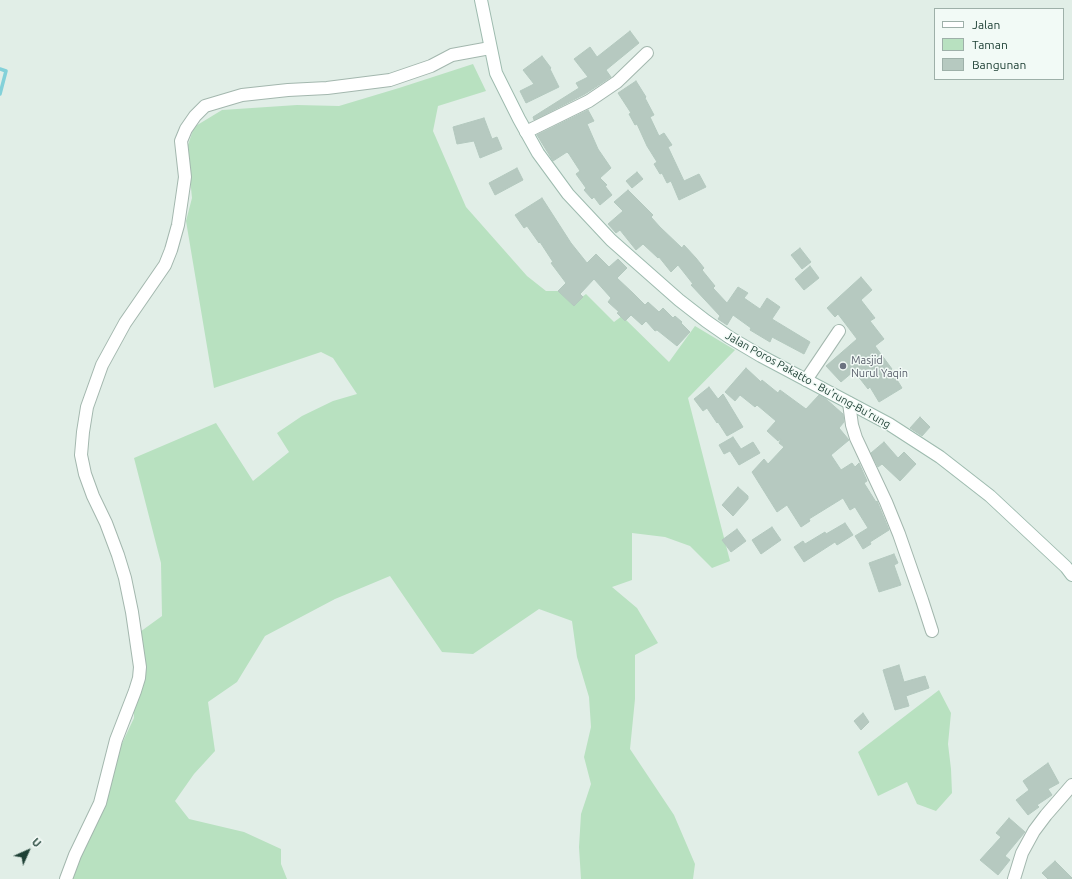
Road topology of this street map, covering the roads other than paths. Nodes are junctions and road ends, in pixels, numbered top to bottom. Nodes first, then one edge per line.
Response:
1 (481, 0) edge
2 (490, 48) junction
3 (647, 53) dead end
4 (526, 132) junction
5 (839, 331) dead end
6 (806, 380) junction
7 (850, 403) junction
8 (1072, 575) edge
9 (932, 631) dead end
10 (1072, 785) edge
11 (66, 879) edge
12 (1014, 879) edge

1 - 2 street, Jalan Poros Pakatto - Bu'rung-Bu'rung
2 - 4 street, Jalan Poros Pakatto - Bu'rung-Bu'rung
2 - 11 street
3 - 4 street
4 - 6 street, Jalan Poros Pakatto - Bu'rung-Bu'rung
5 - 6 street
6 - 7 street, Jalan Poros Pakatto - Bu'rung-Bu'rung
7 - 8 street, Jalan Poros Pakatto - Bu'rung-Bu'rung
7 - 9 street
10 - 12 street

